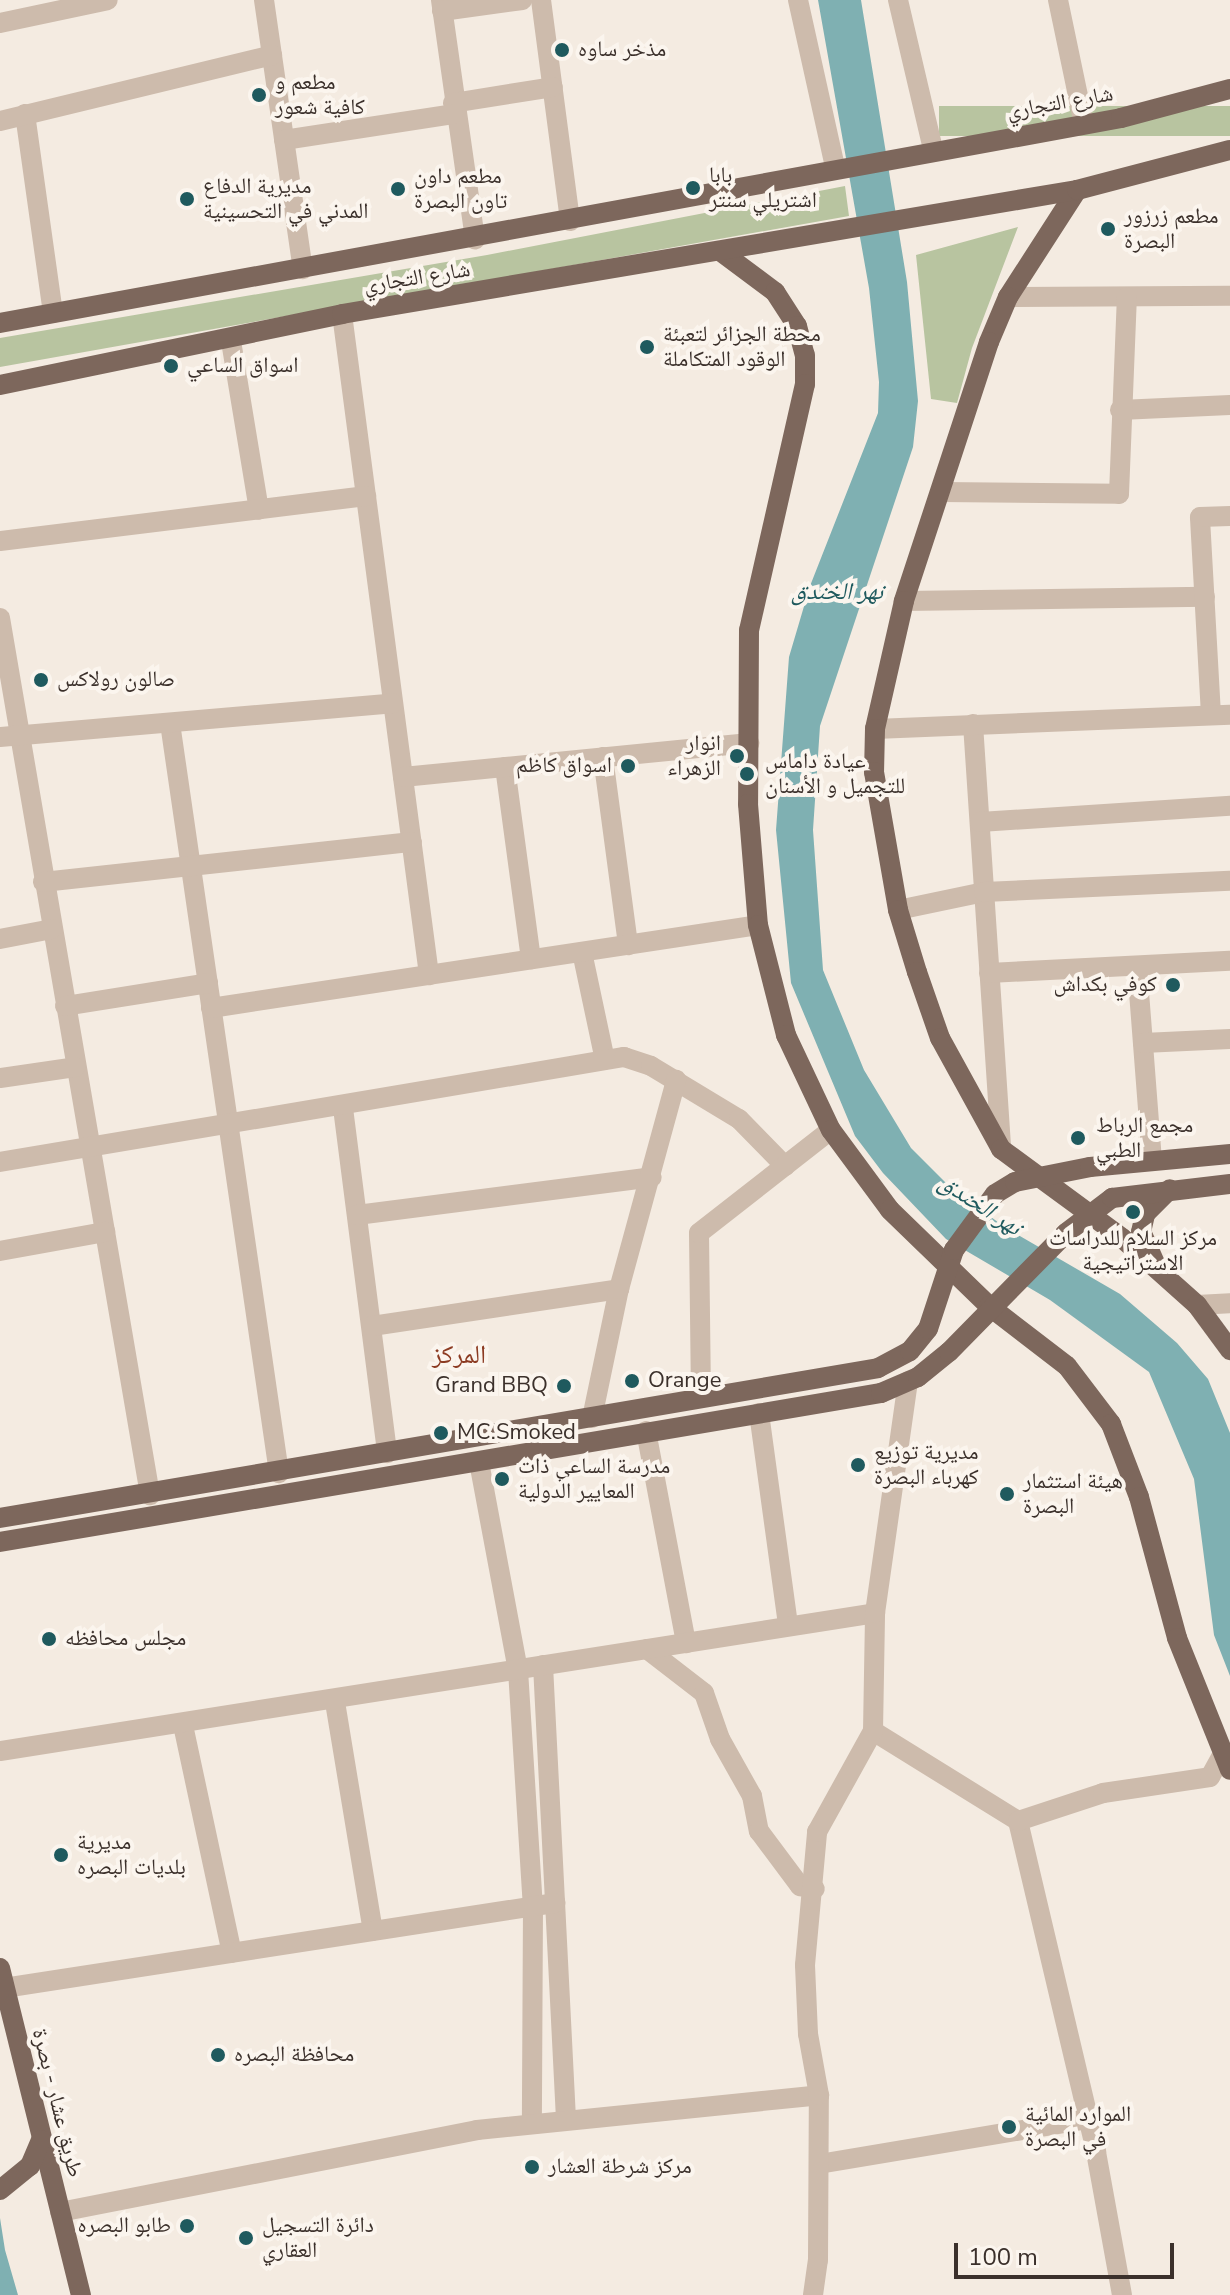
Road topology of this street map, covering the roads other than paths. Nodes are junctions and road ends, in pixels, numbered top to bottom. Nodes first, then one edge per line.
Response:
1 (108, 0) edge
2 (264, 0) edge
3 (522, 0) edge
4 (541, 0) edge
5 (798, 0) edge
6 (898, 0) edge
7 (1058, 0) edge
8 (442, 6) edge
9 (0, 23) edge
10 (272, 55) junction
11 (553, 87) junction
12 (1230, 89) edge
13 (453, 108) junction
14 (25, 114) junction
15 (0, 121) edge
16 (1084, 124) junction
17 (284, 140) junction
18 (933, 149) junction
19 (1230, 150) edge
20 (835, 167) junction
21 (1077, 190) junction
22 (570, 221) junction
23 (475, 240) junction
24 (720, 251) junction
25 (303, 269) junction
26 (1230, 296) edge
27 (1008, 297) junction
28 (1127, 297) junction
29 (53, 313) junction
30 (342, 314) junction
31 (0, 323) edge
32 (231, 341) junction
33 (0, 385) edge
34 (1230, 405) edge
35 (1120, 410) junction
36 (941, 492) junction
37 (366, 496) junction
38 (259, 510) junction
39 (1230, 516) edge
40 (0, 541) edge
41 (1205, 597) junction
42 (904, 601) junction
43 (0, 618) edge
44 (393, 703) junction
45 (1221, 715) edge
46 (170, 723) junction
47 (973, 724) junction
48 (875, 729) junction
49 (21, 735) junction
50 (0, 737) edge
51 (749, 743) junction
52 (603, 757) junction
53 (505, 767) junction
54 (403, 777) junction
55 (1230, 806) edge
56 (980, 822) junction
57 (412, 842) junction
58 (191, 866) junction
59 (1230, 881) edge
60 (43, 882) junction
61 (984, 892) junction
62 (898, 910) junction
63 (758, 925) junction
64 (52, 929) junction
65 (0, 939) edge
66 (628, 945) junction
67 (582, 952) junction
68 (531, 959) junction
69 (1230, 961) edge
70 (1137, 966) junction
71 (989, 973) junction
72 (429, 975) junction
73 (208, 983) junction
74 (65, 1006) junction
75 (211, 1008) junction
76 (1230, 1039) edge
77 (1143, 1043) junction
78 (605, 1060) junction
79 (75, 1067) junction
80 (0, 1078) edge
81 (676, 1080) junction
82 (343, 1108) junction
83 (229, 1126) junction
84 (831, 1130) junction
85 (90, 1148) junction
86 (1001, 1149) junction
87 (1230, 1154) edge
88 (1152, 1160) junction
89 (0, 1162) edge
90 (785, 1166) junction
91 (652, 1177) junction
92 (1035, 1177) junction
93 (1230, 1184) edge
94 (1170, 1189) junction
95 (1086, 1214) junction
96 (357, 1215) junction
97 (105, 1232) junction
98 (0, 1251) edge
99 (951, 1259) junction
100 (1158, 1270) junction
101 (619, 1289) junction
102 (1230, 1303) edge
103 (1197, 1305) junction
104 (989, 1306) junction
105 (372, 1326) junction
106 (1230, 1350) edge
107 (908, 1381) junction
108 (707, 1396) junction
109 (759, 1413) junction
110 (592, 1418) junction
111 (715, 1420) junction
112 (646, 1431) junction
113 (476, 1438) junction
114 (387, 1453) junction
115 (479, 1462) junction
116 (279, 1473) junction
117 (150, 1495) junction
118 (0, 1518) edge
119 (0, 1542) edge
120 (875, 1613) junction
121 (788, 1626) junction
122 (686, 1643) junction
123 (647, 1649) junction
124 (543, 1665) junction
125 (518, 1670) junction
126 (335, 1702) junction
127 (183, 1725) junction
128 (873, 1731) junction
129 (0, 1751) edge
130 (1226, 1762) edge
131 (1018, 1821) junction
132 (815, 1889) junction
133 (555, 1903) junction
134 (533, 1906) junction
135 (373, 1931) junction
136 (232, 1953) junction
137 (2, 1978) edge
138 (819, 2095) junction
139 (566, 2118) junction
140 (1088, 2119) junction
141 (532, 2124) junction
142 (41, 2140) junction
143 (819, 2164) junction
144 (0, 2190) edge
145 (60, 2212) junction
146 (81, 2295) edge
147 (813, 2295) edge
148 (1122, 2295) edge

1 - 9 street
2 - 10 street
3 - 8 street
4 - 11 street
5 - 20 street
6 - 18 street
7 - 16 street
8 - 13 street
10 - 14 street
10 - 17 street
11 - 13 street
11 - 22 street
12 - 16 main road, شارع التجاري
13 - 17 street
13 - 23 street
14 - 15 street
14 - 29 street
16 - 18 main road, شارع التجاري
17 - 25 street
18 - 20 main road, شارع التجاري
19 - 21 main road
20 - 22 main road, شارع التجاري
21 - 24 main road, شارع التجاري
21 - 27 main road
22 - 23 main road, شارع التجاري
23 - 25 main road, شارع التجاري
24 - 30 main road, شارع التجاري
24 - 51 main road
25 - 29 main road, شارع التجاري
26 - 28 street
27 - 28 street
27 - 36 main road
28 - 35 street
29 - 31 main road, شارع التجاري
30 - 32 main road, شارع التجاري
30 - 37 street
32 - 33 main road, شارع التجاري
32 - 38 street
34 - 35 street
35 - 36 street
36 - 42 main road
37 - 38 street
37 - 44 street
38 - 40 street
39 - 41 street
41 - 42 street
41 - 45 street
42 - 48 main road
43 - 49 street
44 - 46 street
44 - 54 street
45 - 47 street
46 - 49 street
46 - 58 street
47 - 48 street
47 - 56 street
48 - 62 main road
49 - 50 street
49 - 60 street
51 - 52 street
51 - 63 main road
52 - 53 street
52 - 66 street
53 - 54 street
53 - 68 street
54 - 57 street
55 - 56 street
56 - 61 street
57 - 58 street
57 - 72 street
58 - 60 street
58 - 73 street
59 - 61 street
60 - 64 street
61 - 62 street
61 - 71 street
62 - 86 main road
63 - 66 street
63 - 84 main road
64 - 65 street
64 - 74 street
66 - 67 street
67 - 68 street
67 - 78 street
68 - 72 street
69 - 70 street
70 - 71 street
70 - 77 street
71 - 86 street
72 - 75 street
73 - 74 street
73 - 75 street
74 - 79 street
75 - 83 street
76 - 77 street
77 - 88 street
78 - 81 street
78 - 82 street
79 - 80 street
79 - 85 street
81 - 90 street
81 - 91 street
82 - 83 street
82 - 96 street
83 - 85 street
83 - 116 street
84 - 90 street
84 - 99 main road
85 - 89 street
85 - 97 street
86 - 92 main road
87 - 88 main road
88 - 92 main road
90 - 108 street
91 - 96 street
91 - 101 street
92 - 95 main road
92 - 99 main road
93 - 94 main road
94 - 95 main road
94 - 100 main road
95 - 100 main road
95 - 104 main road
96 - 105 street
97 - 98 street
97 - 117 street
99 - 104 main road
99 - 108 main road
100 - 103 main road
101 - 105 street
101 - 110 street
102 - 103 street
103 - 106 main road
104 - 107 main road
104 - 130 main road
105 - 114 street
107 - 109 main road
107 - 120 street
108 - 110 main road
108 - 111 main road
109 - 111 main road
109 - 121 street
110 - 113 main road
111 - 112 main road
112 - 115 main road
112 - 122 street
113 - 114 main road
113 - 115 main road
114 - 116 main road
115 - 119 main road
115 - 125 street
116 - 117 main road
117 - 118 main road
120 - 121 street
120 - 128 street
121 - 122 street
122 - 123 street
123 - 124 street
123 - 132 street
124 - 125 street
124 - 133 street
125 - 126 street
125 - 134 street
126 - 127 street
126 - 135 street
127 - 129 street
127 - 136 street
128 - 131 street
128 - 132 street
130 - 131 street
131 - 140 street
132 - 138 street
133 - 134 street
133 - 139 street
134 - 135 street
134 - 141 street
135 - 136 street
136 - 137 street
137 - 142 main road, طريق عشار - بصرة
138 - 139 street
138 - 143 street
139 - 141 street
140 - 143 street
140 - 148 street
141 - 145 street
142 - 144 main road
142 - 145 main road, طريق عشار - بصرة
143 - 147 street
145 - 146 main road, طريق عشار - بصرة

